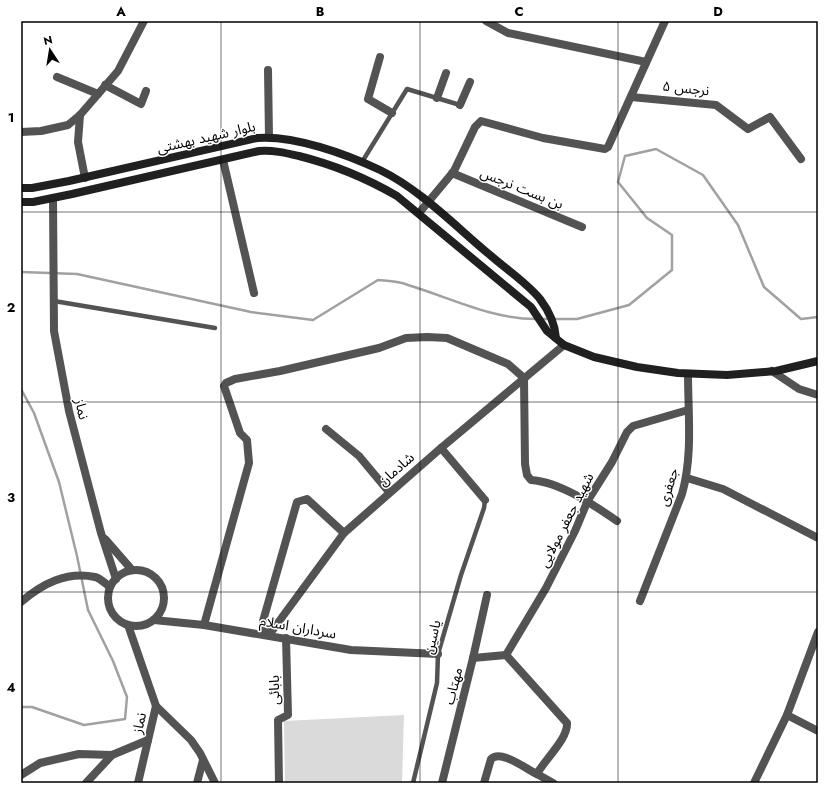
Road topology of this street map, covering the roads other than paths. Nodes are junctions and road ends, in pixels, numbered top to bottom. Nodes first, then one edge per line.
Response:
1 (144, 21) edge
2 (486, 21) edge
3 (665, 21) edge
4 (380, 57) dead end
5 (646, 62) junction
6 (268, 70) dead end
7 (446, 73) dead end
8 (57, 77) dead end
9 (470, 82) dead end
10 (105, 86) junction
11 (146, 91) dead end
12 (98, 94) junction
13 (631, 96) junction
14 (436, 98) junction
15 (460, 105) joint
16 (392, 113) junction
17 (80, 115) junction
18 (21, 132) edge
19 (270, 137) junction
20 (801, 158) dead end
21 (164, 159) junction
22 (223, 160) junction
23 (362, 162) junction
24 (167, 173) junction
25 (452, 174) junction
26 (85, 178) junction
27 (21, 188) edge
28 (53, 198) junction
29 (21, 202) edge
30 (428, 202) junction
31 (419, 213) junction
32 (582, 227) dead end
33 (254, 293) dead end
34 (54, 301) junction
35 (215, 328) dead end
36 (556, 338) junction
37 (564, 345) junction
38 (818, 361) edge
39 (772, 371) junction
40 (688, 374) junction
41 (524, 378) junction
42 (818, 395) edge
43 (688, 410) junction
44 (326, 429) dead end
45 (441, 448) junction
46 (687, 478) junction
47 (389, 492) junction
48 (485, 500) joint
49 (588, 500) junction
50 (616, 521) dead end
51 (101, 533) junction
52 (344, 533) junction
53 (818, 538) edge
54 (132, 570) junction
55 (116, 579) junction
56 (110, 587) junction
57 (487, 595) dead end
58 (640, 601) dead end
59 (21, 602) edge
60 (154, 620) junction
61 (128, 625) junction
62 (204, 625) junction
63 (818, 632) edge
64 (269, 635) junction
65 (286, 638) junction
66 (815, 647) edge
67 (438, 654) junction
68 (506, 655) junction
69 (473, 658) junction
70 (156, 706) junction
71 (787, 715) junction
72 (818, 731) edge
73 (148, 740) junction
74 (112, 755) junction
75 (203, 760) junction
76 (537, 774) junction
77 (21, 775) edge
78 (86, 783) edge
79 (138, 783) edge
80 (197, 783) edge
81 (215, 783) edge
82 (279, 783) edge
83 (413, 783) edge
84 (442, 783) edge
85 (484, 783) edge
86 (553, 783) edge
87 (754, 783) edge

1 - 10 street
2 - 5 street
3 - 5 street
4 - 16 street
5 - 13 street
6 - 19 street
7 - 14 street
8 - 12 street
9 - 15 street
10 - 11 street
10 - 12 street
12 - 17 street
13 - 20 street, نرجس ۵
13 - 25 street
14 - 15 lane
14 - 16 lane
16 - 23 lane
17 - 18 street
17 - 26 street
19 - 21 main road, بلوار شهید بهشتی
19 - 23 main road, بلوار شهید بهشتی
21 - 24 main road
21 - 26 main road, بلوار شهید بهشتی
22 - 24 main road, بلوار شهید بهشتی
22 - 31 main road, بلوار شهید بهشتی
22 - 33 street
23 - 30 main road, بلوار شهید بهشتی
24 - 28 main road, بلوار شهید بهشتی
25 - 30 street
25 - 32 street, بن بست نرجس
26 - 27 main road, بلوار شهید بهشتی
28 - 29 main road, بلوار شهید بهشتی
28 - 34 street, نماز
30 - 31 street
30 - 36 main road, بلوار شهید بهشتی
31 - 36 main road, بلوار شهید بهشتی
34 - 35 lane
34 - 51 street, نماز
36 - 37 main road
37 - 40 main road
37 - 41 street, شادمان
38 - 39 main road
39 - 40 main road
39 - 42 street
40 - 43 street, جعفری
41 - 45 street, شادمان
41 - 49 street
41 - 62 street
43 - 46 street, جعفری
43 - 49 street, شهید جعفر مولایی
44 - 47 street
45 - 47 street, شادمان
45 - 48 street
46 - 53 street
46 - 58 street, جعفری
47 - 52 street, شادمان
48 - 67 lane, یاسین
49 - 50 street
49 - 68 street, شهید جعفر مولایی
51 - 54 street
51 - 55 street, نماز
52 - 64 street, شادمان
52 - 64 street
54 - 55 street
54 - 60 street
55 - 56 street
56 - 59 street
56 - 61 street
57 - 69 street, مهتاب
60 - 61 street
60 - 62 street, سرداران اسلام
61 - 70 street, نماز
62 - 64 street, سرداران اسلام
63 - 66 street
64 - 65 street, سرداران اسلام
65 - 67 street, سرداران اسلام
65 - 82 street, بابائی
66 - 71 street
67 - 83 lane, یاسین
68 - 69 street
68 - 76 street
69 - 84 street, مهتاب
70 - 73 street, نماز
70 - 75 street
71 - 72 street
71 - 87 street
73 - 74 street
73 - 79 street, نماز
74 - 77 street
74 - 78 street
75 - 80 street
75 - 81 street
76 - 85 street
76 - 86 street

